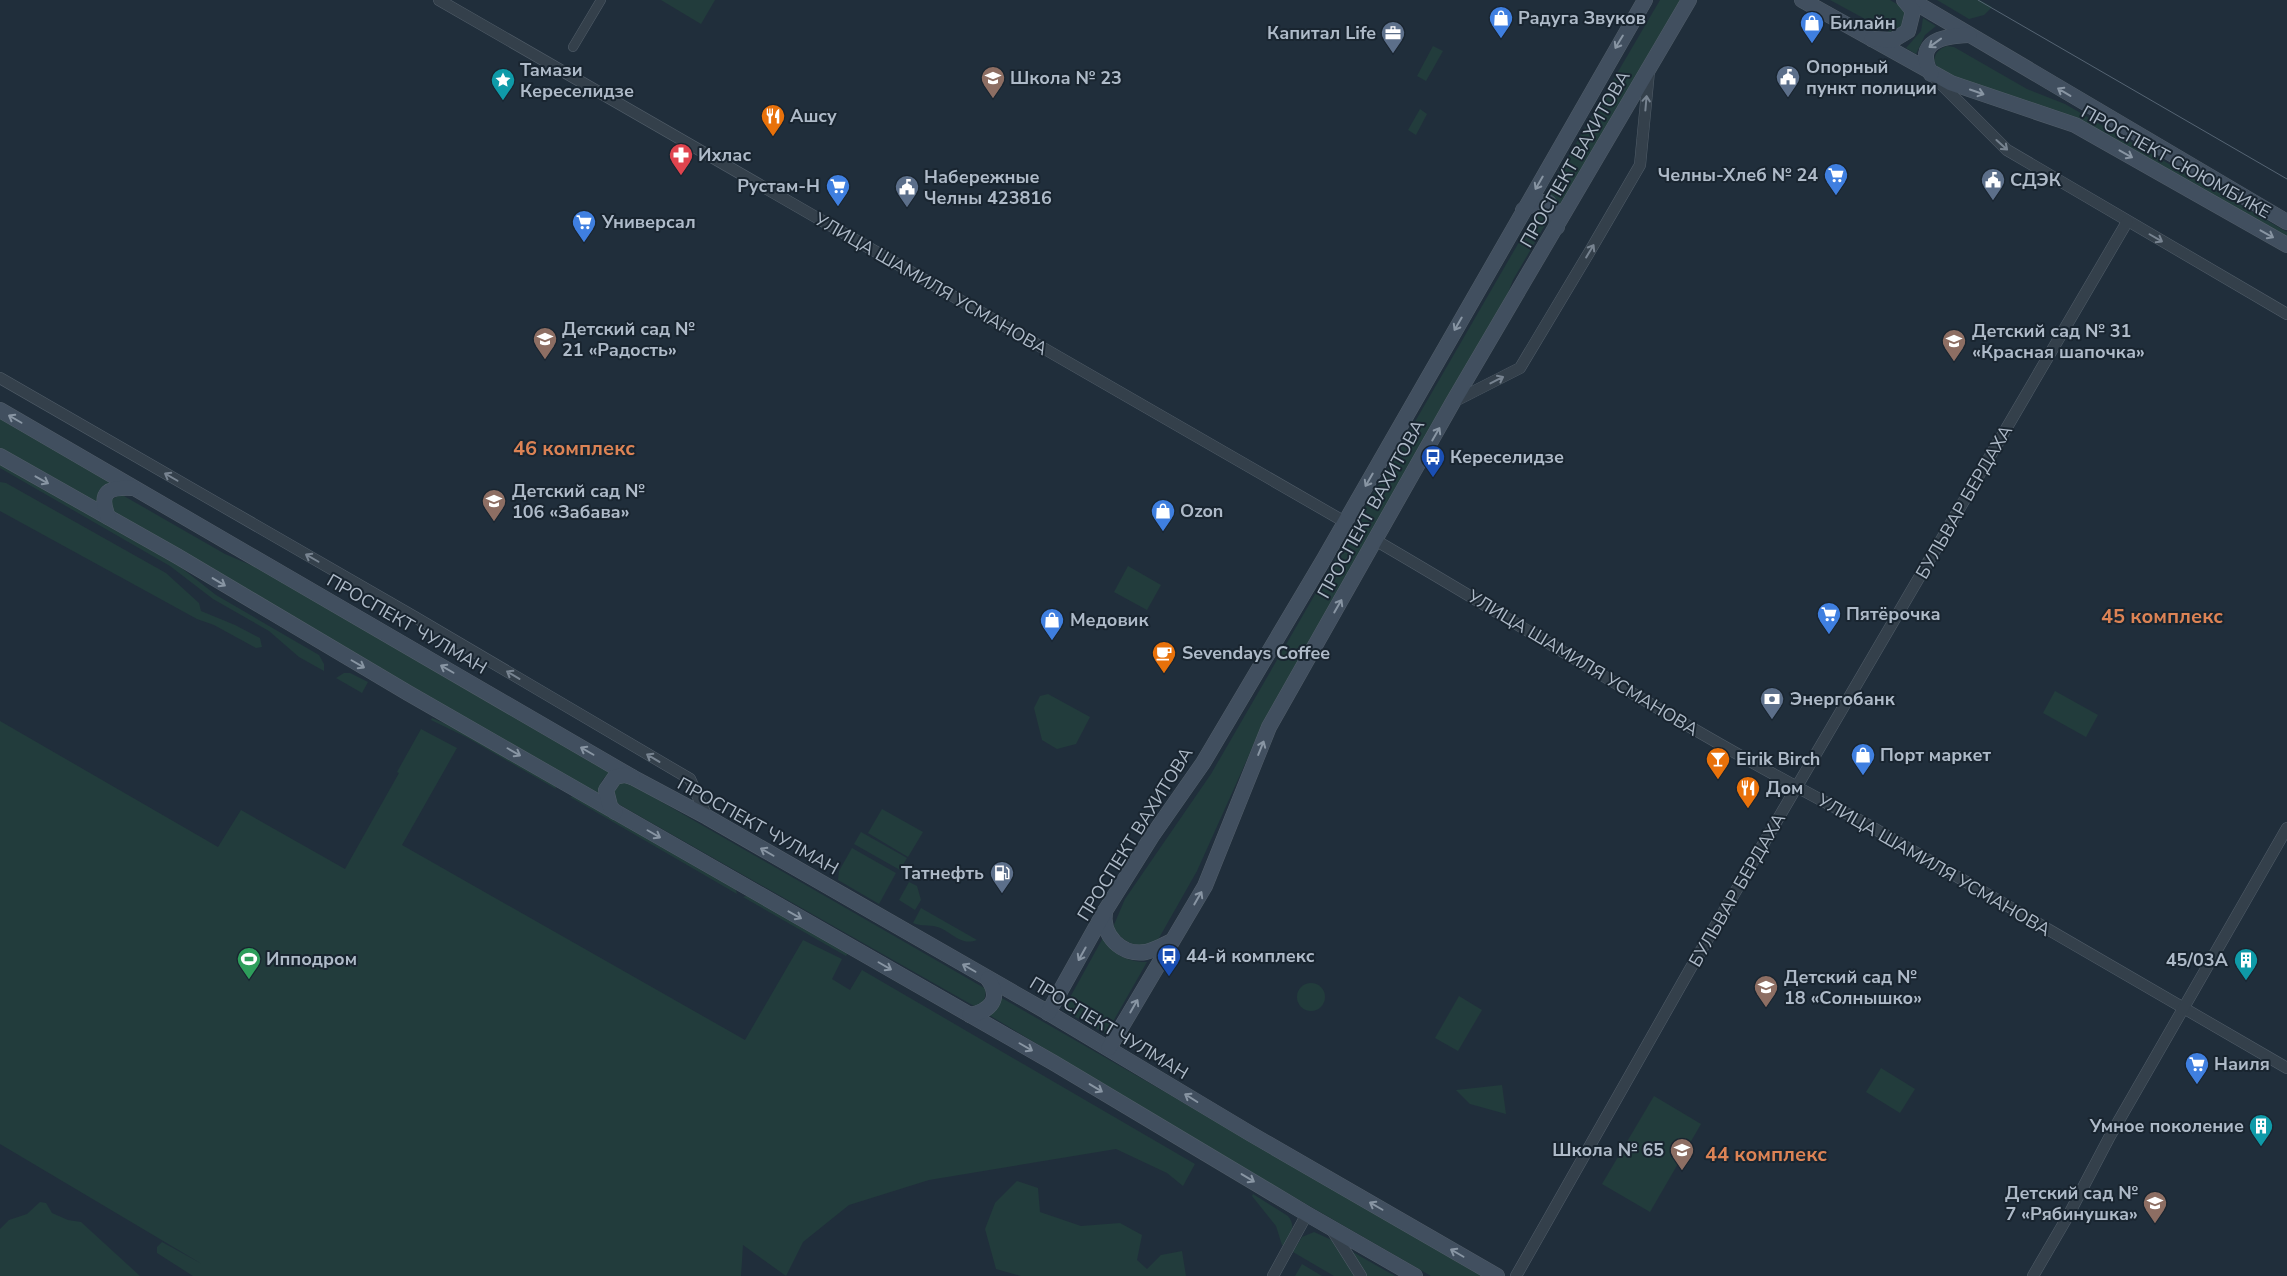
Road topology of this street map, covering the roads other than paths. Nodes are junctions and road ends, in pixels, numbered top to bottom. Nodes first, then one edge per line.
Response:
1 (439, 0) edge
2 (601, 0) edge
3 (1645, 0) edge
4 (1689, 0) edge
5 (1802, 0) edge
6 (1904, 0) edge
7 (1911, 0) edge
8 (1969, 35) junction
9 (1871, 39) junction
10 (573, 47) dead end
11 (1649, 68) junction
12 (1931, 74) junction
13 (1523, 210) junction
14 (2127, 222) junction
15 (2287, 222) edge
16 (1557, 227) junction
17 (2287, 245) edge
18 (2287, 314) edge
19 (0, 378) edge
20 (1453, 402) junction
21 (0, 410) edge
22 (0, 456) edge
23 (133, 488) junction
24 (108, 517) junction
25 (1345, 522) junction
26 (1375, 540) junction
27 (632, 777) junction
28 (1797, 788) junction
29 (616, 812) junction
30 (707, 817) junction
31 (2287, 828) edge
32 (1106, 911) junction
33 (1173, 940) junction
34 (988, 979) junction
35 (2183, 1007) junction
36 (1048, 1013) junction
37 (970, 1015) junction
38 (1109, 1048) junction
39 (2287, 1068) edge
40 (1307, 1214) junction
41 (1331, 1228) junction
42 (1273, 1276) edge
43 (1361, 1276) edge
44 (1415, 1276) edge
45 (1497, 1276) edge
46 (1516, 1276) edge
47 (2033, 1276) edge

1 - 25 street, УЛИЦА ШАМИЛЯ УСМАНОВА
2 - 10 street
3 -> 13 main road, ПРОСПЕКТ ВАХИТОВА
4 - 11 main road, ПРОСПЕКТ ВАХИТОВА
5 - 9 main road, ПРОСПЕКТ СЮЮМБИКЕ
6 - 9 main road
7 - 8 main road, ПРОСПЕКТ СЮЮМБИКЕ
8 -> 12 main road
15 -> 8 main road, ПРОСПЕКТ СЮЮМБИКЕ
9 - 12 main road, ПРОСПЕКТ СЮЮМБИКЕ
11 - 16 main road, ПРОСПЕКТ ВАХИТОВА
20 -> 11 street
12 -> 14 street
12 -> 17 main road, ПРОСПЕКТ СЮЮМБИКЕ
13 - 16 main road
13 -> 25 main road, ПРОСПЕКТ ВАХИТОВА
14 -> 18 street
14 - 28 street, БУЛЬВАР БЕРДАХА
16 - 20 main road, ПРОСПЕКТ ВАХИТОВА
30 -> 19 street
26 -> 20 main road, ПРОСПЕКТ ВАХИТОВА
23 -> 21 main road, ПРОСПЕКТ ЧУЛМАН
22 -> 24 main road
23 - 24 main road
27 -> 23 main road, ПРОСПЕКТ ЧУЛМАН
24 -> 29 main road
25 - 32 main road, ПРОСПЕКТ ВАХИТОВА
26 - 28 street, УЛИЦА ШАМИЛЯ УСМАНОВА
33 -> 26 main road, ПРОСПЕКТ ВАХИТОВА
27 - 29 main road
27 - 30 main road, ПРОСПЕКТ ЧУЛМАН
28 - 35 street, УЛИЦА ШАМИЛЯ УСМАНОВА
28 - 46 street, БУЛЬВАР БЕРДАХА
29 -> 37 main road
34 -> 30 main road, ПРОСПЕКТ ЧУЛМАН
31 - 35 street
32 - 33 main road
32 -> 36 main road, ПРОСПЕКТ ВАХИТОВА
38 -> 33 main road, ПРОСПЕКТ ВАХИТОВА
34 - 36 main road, ПРОСПЕКТ ЧУЛМАН
34 - 37 main road
35 - 39 street, УЛИЦА ШАМИЛЯ УСМАНОВА
35 - 47 street
36 - 38 main road, ПРОСПЕКТ ЧУЛМАН
37 -> 40 main road
45 -> 38 main road, ПРОСПЕКТ ЧУЛМАН
40 - 41 main road
40 - 42 street
41 - 43 street
41 - 44 main road

